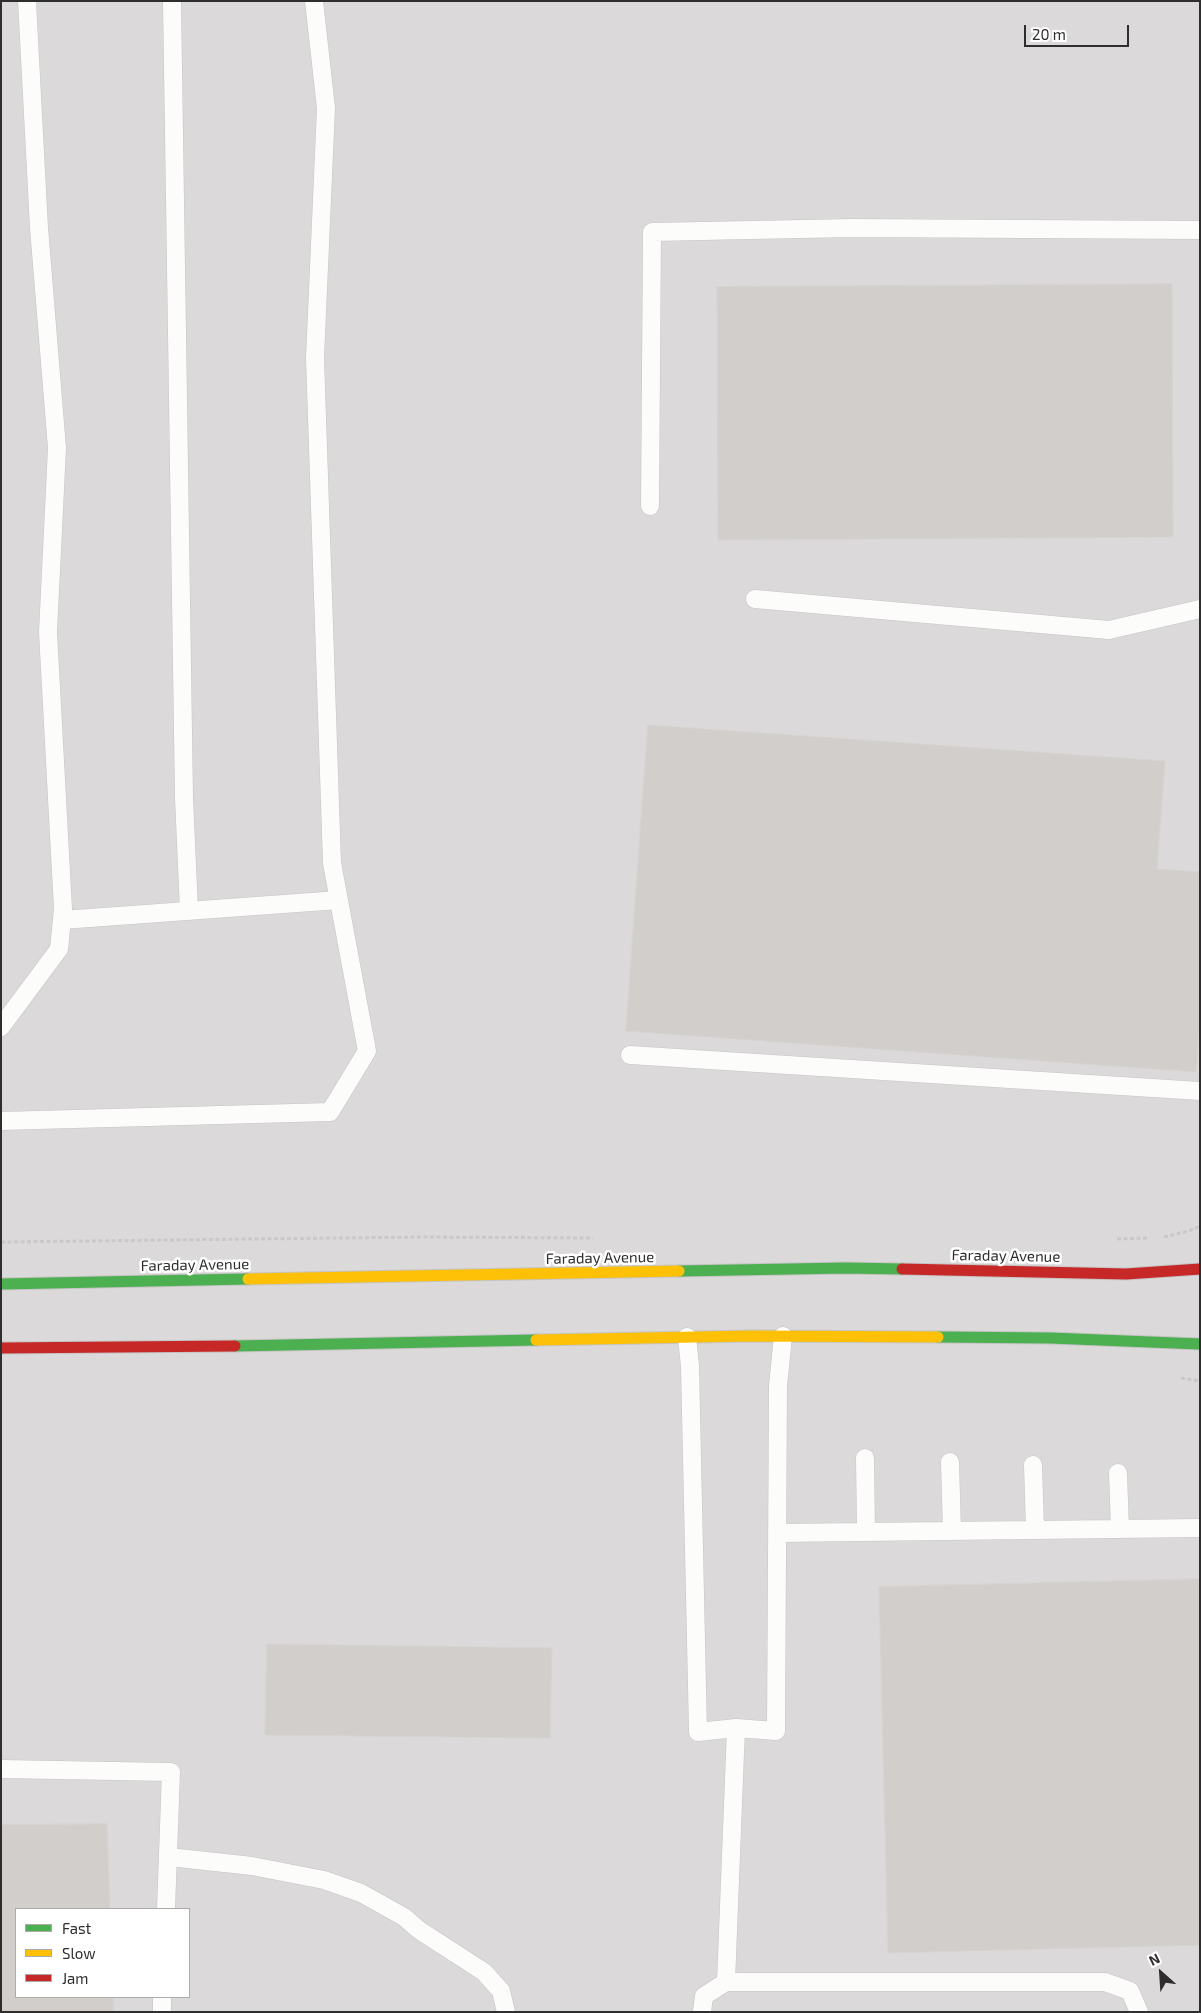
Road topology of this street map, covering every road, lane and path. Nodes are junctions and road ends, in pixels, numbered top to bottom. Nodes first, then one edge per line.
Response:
1 (26, 1) edge
2 (172, 1) edge
3 (314, 1) edge
4 (1200, 230) edge
5 (650, 506) dead end
6 (755, 599) dead end
7 (1200, 609) edge
8 (339, 900) junction
9 (190, 910) junction
10 (62, 920) junction
11 (1, 1027) edge
12 (630, 1055) dead end
13 (1200, 1091) edge
14 (1, 1121) edge
15 (1200, 1269) edge
16 (1, 1284) edge
17 (783, 1336) junction
18 (687, 1337) junction
19 (1200, 1344) edge
20 (1, 1348) edge
21 (865, 1458) dead end
22 (950, 1462) dead end
23 (1033, 1464) dead end
24 (1118, 1473) dead end
25 (1200, 1528) edge
26 (1120, 1529) junction
27 (1035, 1530) junction
28 (952, 1531) junction
29 (866, 1532) junction
30 (777, 1533) junction
31 (736, 1728) junction
32 (1, 1769) edge
33 (169, 1857) junction
34 (166, 1908) edge
35 (726, 1982) junction
36 (162, 1998) edge
37 (162, 2012) edge
38 (506, 2012) edge
39 (702, 2012) edge
40 (1140, 2012) edge

1 - 10 lane
2 - 9 lane
3 - 8 lane
4 - 5 lane
6 - 7 lane
8 - 9 lane
8 - 14 lane
9 - 10 lane
10 - 11 lane
12 - 13 lane
15 - 16 street, Faraday Avenue
17 - 18 street
17 - 19 street
17 - 30 lane
18 - 20 street
18 - 31 lane
21 - 29 lane
22 - 28 lane
23 - 27 lane
24 - 26 lane
25 - 26 lane
26 - 27 lane
27 - 28 lane
28 - 29 lane
29 - 30 lane
30 - 31 lane
31 - 35 lane
32 - 33 lane
33 - 34 lane
33 - 38 lane
35 - 39 lane
35 - 40 lane
36 - 37 lane

